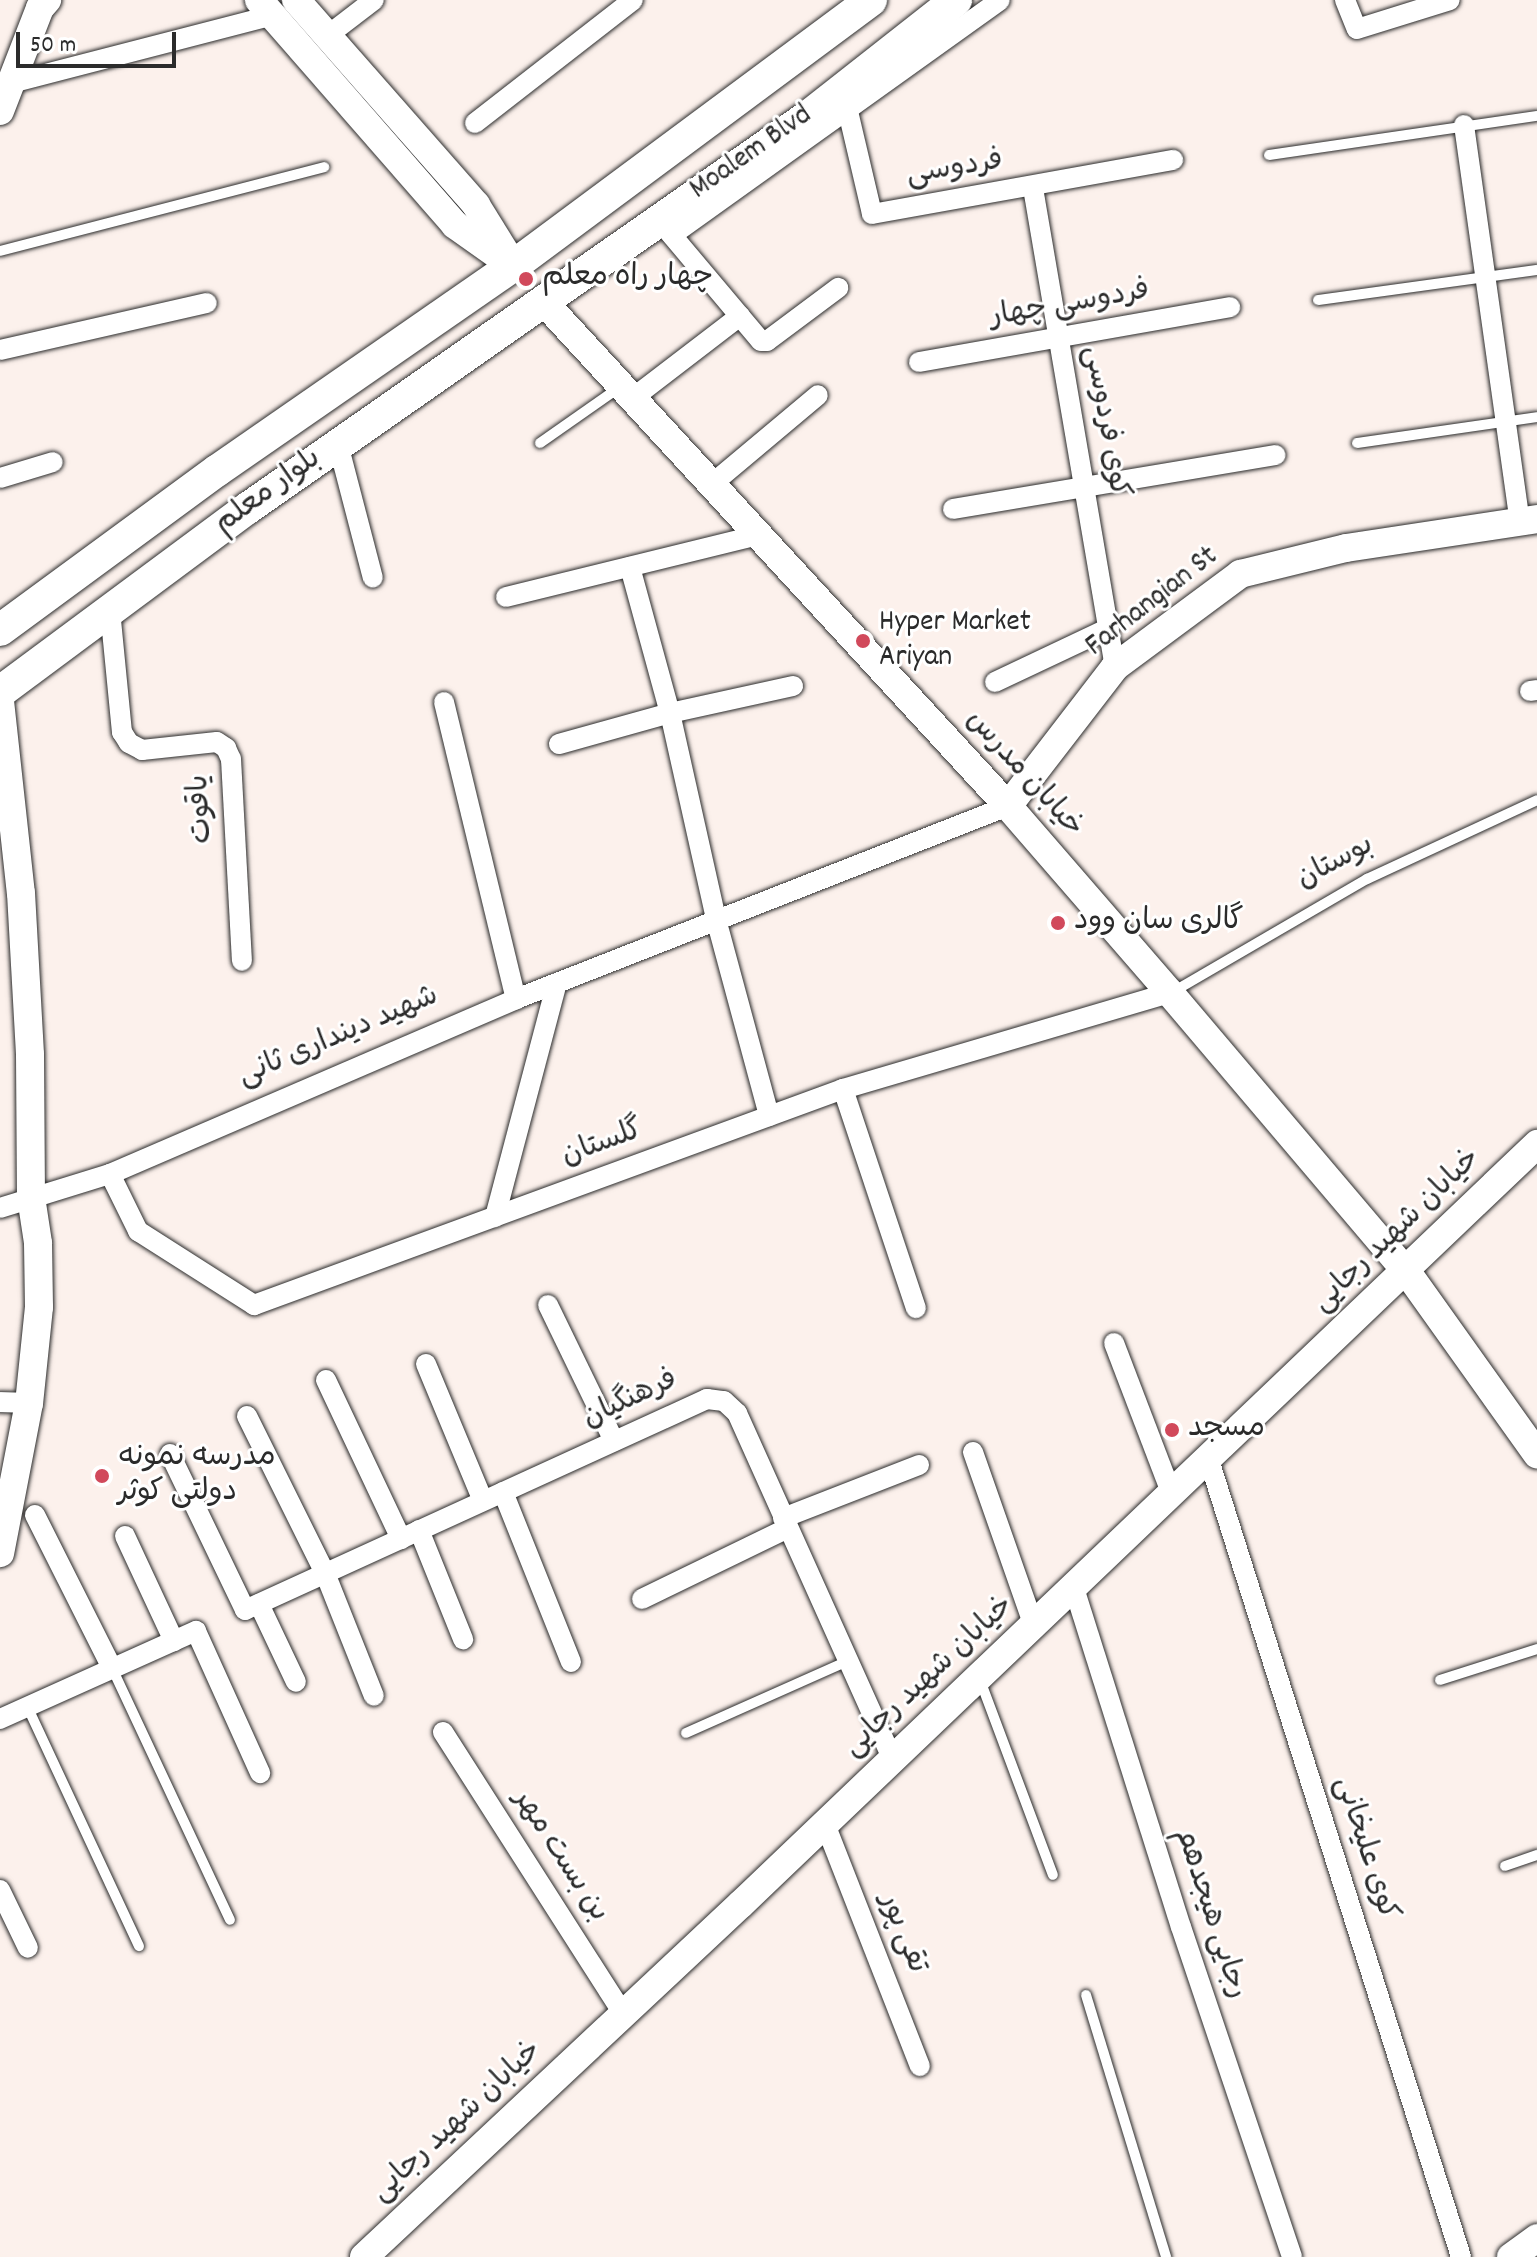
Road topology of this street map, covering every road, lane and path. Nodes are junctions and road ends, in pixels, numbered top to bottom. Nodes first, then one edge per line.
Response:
1 (47, 0) edge
2 (374, 0) edge
3 (633, 0) edge
4 (871, 0) edge
5 (956, 0) edge
6 (1000, 0) edge
7 (1345, 0) edge
8 (1450, 0) edge
9 (276, 5) edge
10 (327, 36) junction
11 (4, 97) edge
12 (845, 101) junction
13 (1537, 116) edge
14 (475, 123) dead end
15 (1464, 125) junction
16 (1269, 155) dead end
17 (1173, 160) dead end
18 (324, 167) dead end
19 (1033, 188) junction
20 (665, 227) junction
21 (0, 251) edge
22 (513, 266) junction
23 (1537, 270) edge
24 (1485, 278) junction
25 (838, 288) dead end
26 (542, 300) junction
27 (1318, 300) dead end
28 (207, 303) dead end
29 (1230, 307) dead end
30 (740, 316) junction
31 (1059, 339) junction
32 (0, 350) edge
33 (919, 362) dead end
34 (627, 392) junction
35 (818, 395) dead end
36 (1537, 417) edge
37 (1505, 421) junction
38 (540, 443) dead end
39 (1357, 443) dead end
40 (338, 444) junction
41 (1276, 455) dead end
42 (53, 462) dead end
43 (0, 478) edge
44 (712, 484) junction
45 (1085, 489) junction
46 (953, 509) dead end
47 (1528, 521) edge
48 (759, 535) junction
49 (630, 567) junction
50 (373, 578) dead end
51 (506, 597) dead end
52 (110, 610) junction
53 (1109, 628) junction
54 (0, 630) edge
55 (1115, 667) junction
56 (995, 682) dead end
57 (793, 686) dead end
58 (0, 692) edge
59 (0, 701) edge
60 (444, 702) dead end
61 (670, 713) junction
62 (559, 744) dead end
63 (1537, 800) edge
64 (1008, 806) junction
65 (716, 919) junction
66 (242, 961) dead end
67 (557, 983) junction
68 (1170, 993) junction
69 (516, 999) junction
70 (843, 1089) junction
71 (769, 1116) junction
72 (1537, 1144) edge
73 (110, 1174) junction
74 (31, 1197) junction
75 (0, 1208) edge
76 (495, 1217) junction
77 (1407, 1272) junction
78 (548, 1305) dead end
79 (916, 1308) dead end
80 (1114, 1343) dead end
81 (426, 1364) dead end
82 (326, 1380) dead end
83 (0, 1402) edge
84 (29, 1403) junction
85 (247, 1416) dead end
86 (614, 1441) junction
87 (973, 1452) dead end
88 (170, 1454) dead end
89 (1537, 1454) edge
90 (1209, 1460) junction
91 (919, 1465) dead end
92 (503, 1492) junction
93 (1172, 1495) junction
94 (483, 1501) junction
95 (35, 1515) dead end
96 (786, 1523) junction
97 (410, 1535) junction
98 (125, 1536) dead end
99 (0, 1553) edge
100 (325, 1573) junction
101 (1074, 1588) junction
102 (642, 1599) dead end
103 (252, 1607) junction
104 (1034, 1626) junction
105 (463, 1639) dead end
106 (174, 1641) junction
107 (1537, 1649) edge
108 (848, 1661) junction
109 (571, 1662) dead end
110 (112, 1668) junction
111 (979, 1678) junction
112 (1440, 1680) dead end
113 (296, 1682) dead end
114 (374, 1696) dead end
115 (27, 1706) junction
116 (0, 1719) edge
117 (443, 1732) dead end
118 (686, 1733) dead end
119 (893, 1760) junction
120 (260, 1773) dead end
121 (825, 1824) junction
122 (1537, 1855) edge
123 (1505, 1866) dead end
124 (1053, 1875) dead end
125 (0, 1890) edge
126 (230, 1920) dead end
127 (139, 1946) dead end
128 (28, 1948) dead end
129 (1086, 1995) dead end
130 (623, 2014) junction
131 (920, 2066) dead end
132 (1537, 2238) edge
133 (364, 2257) edge
134 (1166, 2257) edge
135 (1292, 2257) edge
136 (1461, 2257) edge
137 (1511, 2257) edge

1 - 11 street
2 - 10 street
3 - 14 street
4 - 22 main road, Moalem Blvd
5 - 12 main road, Moalem Blvd
6 - 12 street
7 - 8 street
9 - 10 street
9 - 11 street
9 - 22 street
10 - 22 street
12 - 19 street, فردوسی
12 - 20 main road, Moalem Blvd
13 - 15 lane
15 - 16 lane
15 - 24 street
17 - 19 street, فردوسی
18 - 21 lane
19 - 31 street, کوی فردوسی
20 - 26 main road, Moalem Blvd
20 - 30 street
22 - 26 main road
22 - 54 main road, بلوار معلم
23 - 24 lane
24 - 27 lane
24 - 37 street
25 - 30 street
26 - 34 street, خیابان مدرس
26 - 40 main road, بلوار معلم
28 - 32 street
29 - 31 street, فردوسی چهار
30 - 34 street
31 - 33 street, فردوسی چهار
31 - 45 street, کوی فردوسی
34 - 38 lane
34 - 44 street, خیابان مدرس
35 - 44 street
36 - 37 lane
37 - 39 lane
37 - 47 street
40 - 50 street
40 - 52 main road, بلوار معلم
41 - 45 street
42 - 43 street
44 - 48 street, خیابان مدرس
45 - 46 street
45 - 53 street, کوی فردوسی
47 - 55 street, Farhangian St
48 - 49 street
48 - 64 street, خیابان مدرس
49 - 51 street
49 - 61 street
52 - 58 main road, بلوار معلم
52 - 66 street, یاقوت
53 - 55 street, کوی فردوسی
53 - 56 street
55 - 64 street, Farhangian St
57 - 61 street
59 - 74 street
60 - 69 street
61 - 62 street
61 - 65 street
63 - 68 lane, بوستان
64 - 65 street, شهید دینداری ثانی
64 - 68 street, خیابان مدرس
65 - 67 street, شهید دینداری ثانی
65 - 71 street
67 - 69 street, شهید دینداری ثانی
67 - 76 street
68 - 70 street, گلستان
68 - 77 street, خیابان مدرس
69 - 73 street, شهید دینداری ثانی
70 - 71 street, گلستان
70 - 79 street
71 - 76 street, گلستان
72 - 77 street, خیابان شهید رجایی
73 - 74 street, شهید دینداری ثانی
73 - 76 street, گلستان
74 - 75 street, شهید دینداری ثانی
74 - 84 street
77 - 89 street, خیابان مدرس
77 - 90 street, خیابان شهید رجایی
78 - 86 street
80 - 93 street
81 - 94 street
82 - 97 street
83 - 84 street
84 - 99 street
85 - 100 street
86 - 92 street, فرهنگیان
86 - 96 street, فرهنگیان
87 - 104 street
88 - 103 street
90 - 93 street, خیابان شهید رجایی
90 - 136 street, کوی علیخانی
91 - 96 street
92 - 94 street, فرهنگیان
92 - 109 street
93 - 101 street, خیابان شهید رجایی
94 - 97 street, فرهنگیان
95 - 110 street
96 - 102 street
96 - 108 street, فرهنگیان
97 - 100 street, فرهنگیان
97 - 105 street
98 - 106 street
100 - 103 street, فرهنگیان
100 - 114 street
101 - 104 street, خیابان شهید رجایی
101 - 135 street, رجایی هیجدهم
103 - 113 street
104 - 111 street, خیابان شهید رجایی
106 - 110 street
106 - 120 street
107 - 112 lane
108 - 118 lane
108 - 119 street, فرهنگیان
110 - 115 street
110 - 126 lane
111 - 119 street, خیابان شهید رجایی
111 - 124 lane
115 - 116 street
115 - 127 lane
117 - 130 street, بن بست مهر
119 - 121 street, خیابان شهید رجایی
121 - 130 street, خیابان شهید رجایی
121 - 131 street, تقی پور
122 - 123 lane
125 - 128 street
129 - 134 lane
130 - 133 street, خیابان شهید رجایی
132 - 137 street

